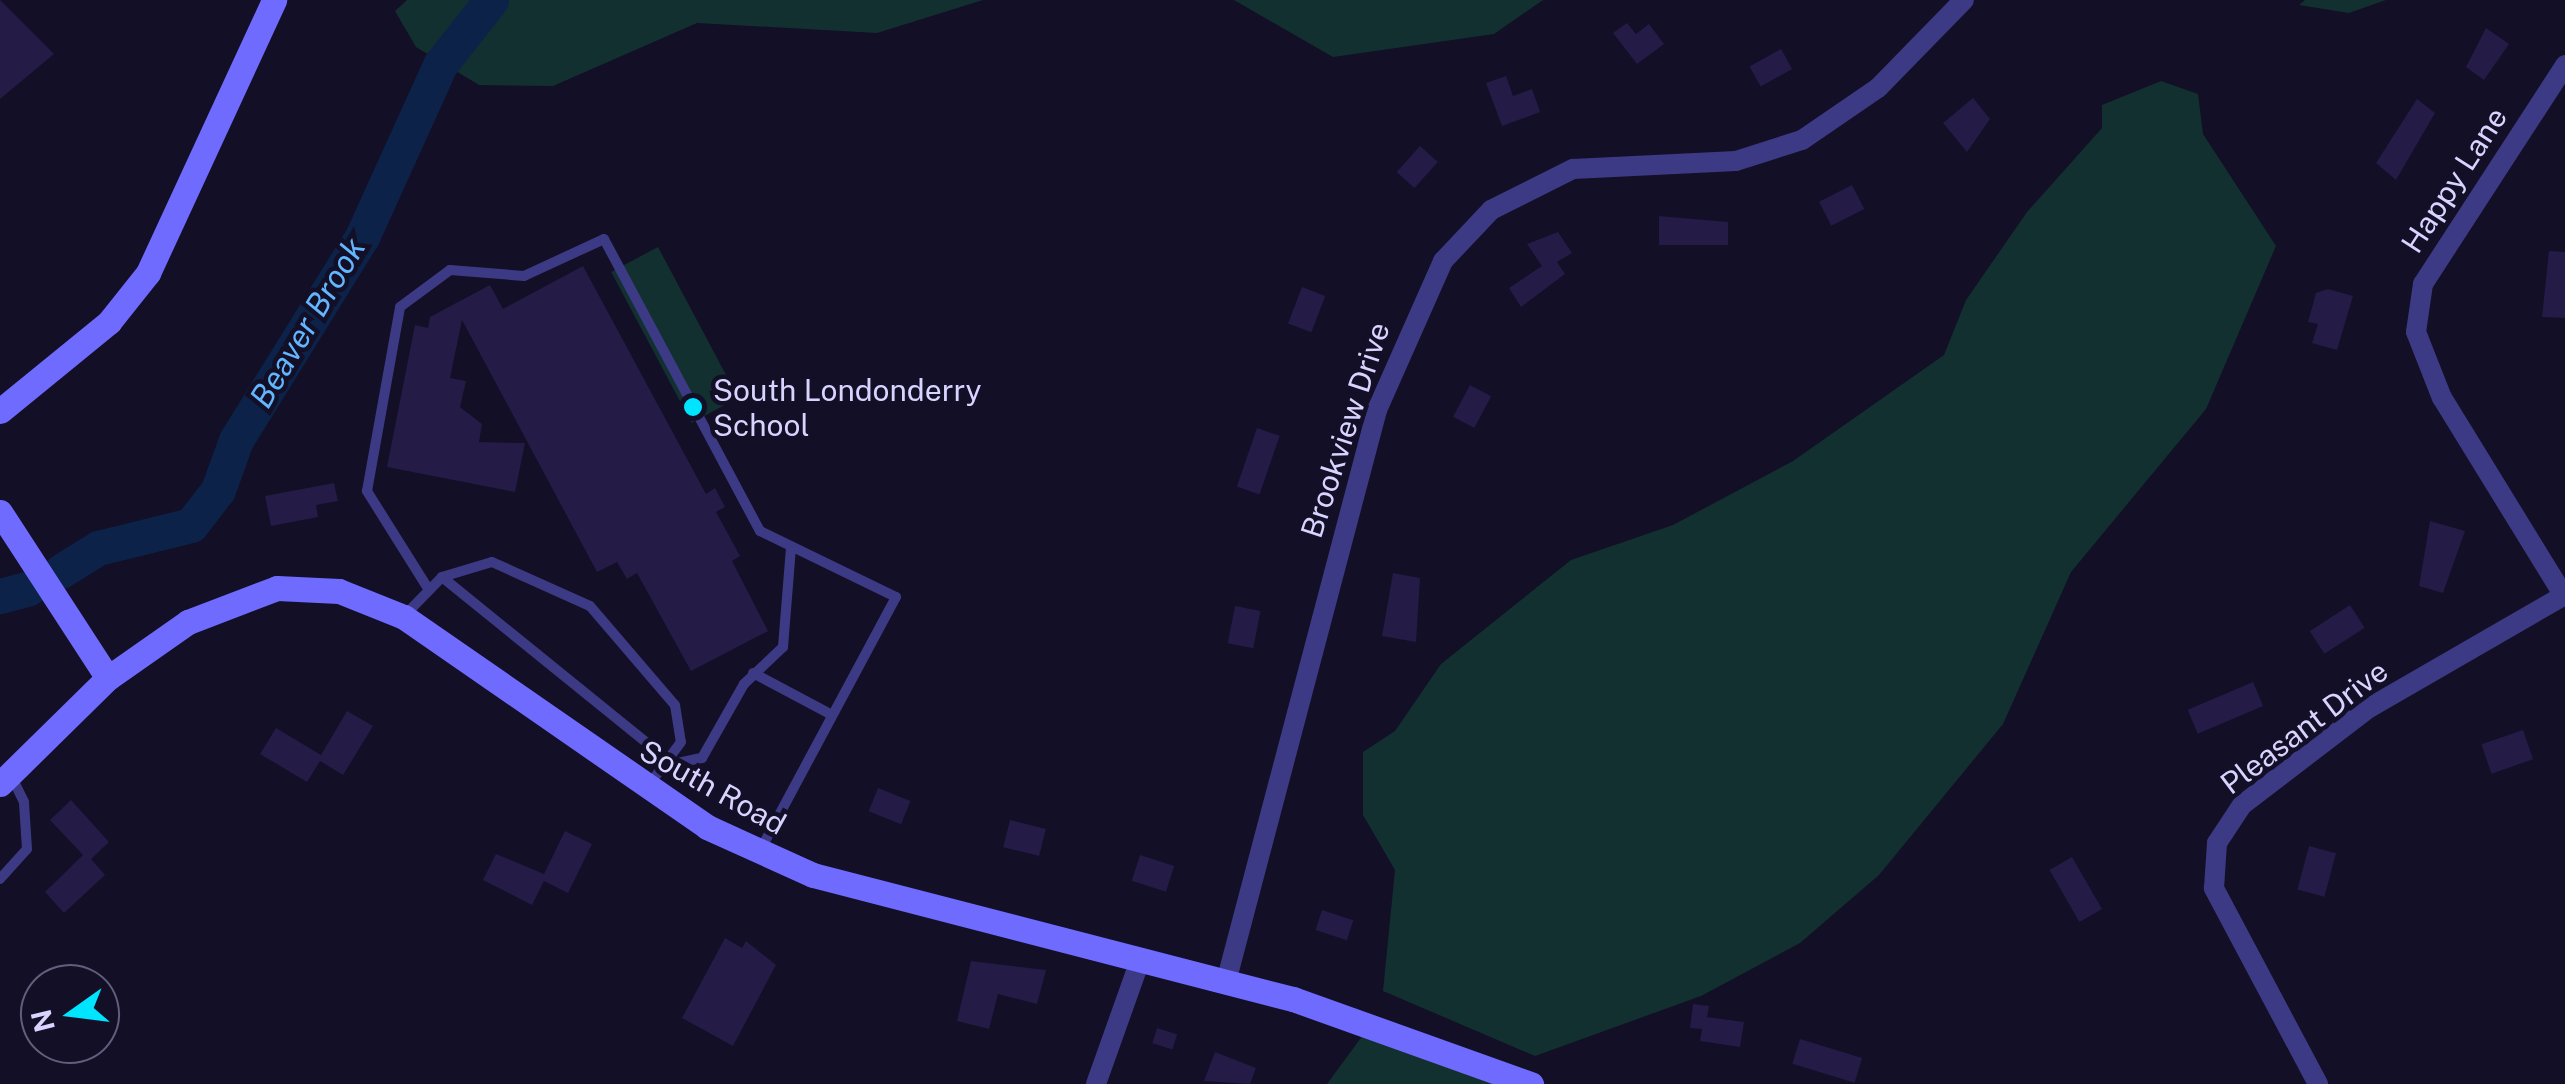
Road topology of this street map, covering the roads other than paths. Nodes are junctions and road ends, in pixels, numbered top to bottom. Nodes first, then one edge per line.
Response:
1 (274, 0) edge
2 (1964, 0) edge
3 (2565, 65) edge
4 (0, 411) edge
5 (0, 512) edge
6 (792, 546) junction
7 (442, 577) junction
8 (430, 590) junction
9 (2564, 596) edge
10 (404, 617) junction
11 (752, 673) junction
12 (108, 678) junction
13 (832, 715) junction
14 (673, 764) junction
15 (5, 778) edge
16 (645, 790) junction
17 (760, 851) junction
18 (0, 879) edge
19 (1140, 963) junction
20 (1226, 982) junction
21 (1096, 1084) edge
22 (1531, 1084) edge
23 (2318, 1084) edge

1 - 4 street
2 - 20 street, Brookview Drive
3 - 9 street, Happy Lane
5 - 12 street
6 - 8 lane
6 - 11 lane
6 - 13 lane
7 - 8 lane
7 - 14 lane
7 - 14 lane
8 - 10 lane
9 - 23 street, Pleasant Drive
10 - 12 street, South Road
10 - 16 street, South Road
11 - 13 lane
11 - 14 lane
12 - 15 street, South Road
13 - 17 lane
14 - 16 lane
15 - 18 lane
16 - 17 street, South Road
17 - 19 street, South Road
19 - 20 street, South Road
19 - 21 street
20 - 22 street, South Road

